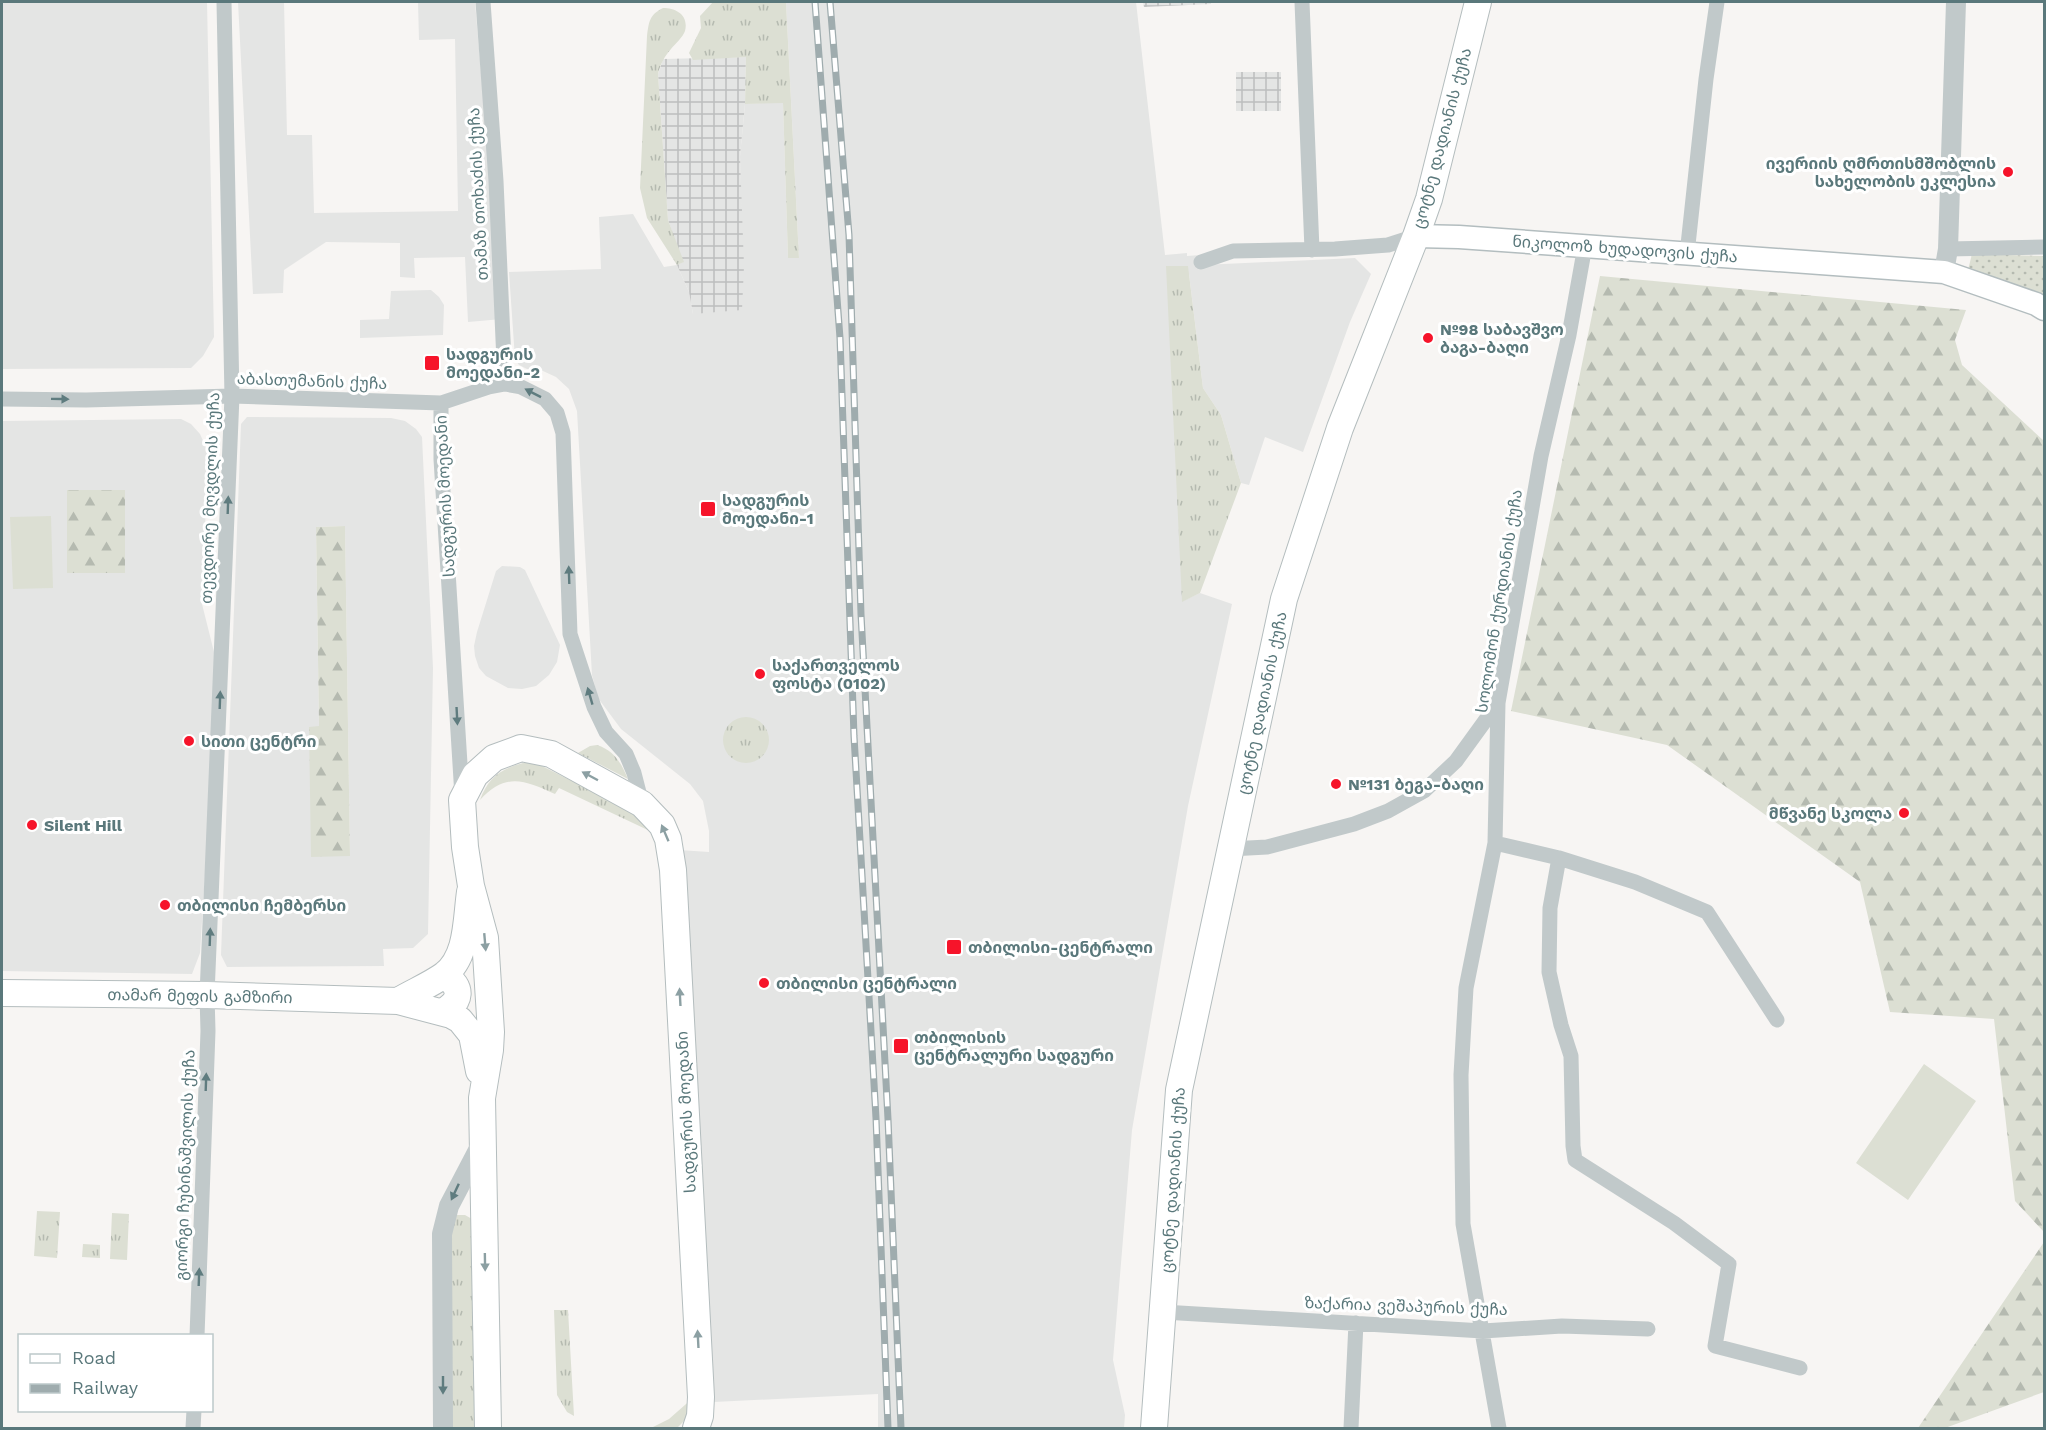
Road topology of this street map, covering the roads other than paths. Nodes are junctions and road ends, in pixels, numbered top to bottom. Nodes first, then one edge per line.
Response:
1 (224, 2) edge
2 (483, 2) edge
3 (1302, 2) edge
4 (1478, 2) edge
5 (1717, 2) edge
6 (1956, 2) edge
7 (1416, 236) junction
8 (1585, 246) junction
9 (2044, 247) edge
10 (1947, 249) junction
11 (1312, 250) junction
12 (1687, 254) junction
13 (1201, 262) dead end
14 (1944, 272) junction
15 (2044, 309) edge
16 (505, 384) junction
17 (232, 396) junction
18 (2, 399) edge
19 (441, 403) junction
20 (1498, 703) junction
21 (462, 800) junction
22 (642, 804) junction
23 (1496, 843) junction
24 (1230, 849) junction
25 (1559, 858) junction
26 (471, 886) junction
27 (444, 975) junction
28 (2, 993) edge
29 (207, 995) junction
30 (398, 1001) junction
31 (442, 1012) junction
32 (1777, 1020) dead end
33 (482, 1098) junction
34 (483, 1141) junction
35 (1163, 1312) junction
36 (1356, 1323) junction
37 (1648, 1329) dead end
38 (1483, 1331) junction
39 (197, 1334) edge
40 (1800, 1368) dead end
41 (194, 1412) edge
42 (193, 1428) edge
43 (443, 1428) edge
44 (488, 1428) edge
45 (696, 1428) edge
46 (1154, 1428) edge
47 (1351, 1428) edge
48 (1499, 1428) edge

1 - 17 street, თევდორე მღვდლის ქუჩა
2 - 16 street, თამაზ თოხაძის ქუჩა
3 - 11 street
4 - 7 main road, ცოტნე დადიანის ქუჩა
5 - 12 street
6 - 10 street
7 - 8 main road, ნიკოლოზ ხუდადოვის ქუჩა
7 - 11 street, ნიკოლოზ ხუდადოვის ქუჩა
7 - 24 main road, ცოტნე დადიანის ქუჩა
8 - 12 main road, ნიკოლოზ ხუდადოვის ქუჩა
8 - 20 street, სოლომონ ქურდიანის ქუჩა
9 - 10 street
10 - 14 street
11 - 13 street, ნიკოლოზ ხუდადოვის ქუჩა
12 - 14 main road, ნიკოლოზ ხუდადოვის ქუჩა
14 - 15 main road, ნიკოლოზ ხუდადოვის ქუჩა
16 - 19 street, სადგურის მოედანი
22 -> 16 street, სადგურის მოედანი
18 -> 17 street, აბასთუმანის ქუჩა
17 - 19 street, აბასთუმანის ქუჩა
29 -> 17 street, თევდორე მღვდლის ქუჩა
19 -> 21 street, სადგურის მოედანი
20 - 23 street, სოლომონ ქურდიანის ქუჩა
20 - 24 street
22 -> 21 main road, სადგურის მოედანი
21 - 26 main road, სადგურის მოედანი
45 -> 22 main road, სადგურის მოედანი
23 - 25 street
23 - 38 street, სოლომონ ქურდიანის ქუჩა
24 - 35 main road, ცოტნე დადიანის ქუჩა
25 - 32 street
25 - 40 street
26 - 27 main road
26 -> 33 main road, სადგურის მოედანი
27 - 30 main road
27 - 31 main road
28 - 29 main road, თამარ მეფის გამზირი
29 - 30 main road, თამარ მეფის გამზირი
39 -> 29 street, გიორგი ჩუბინაშვილის ქუჩა
30 - 31 main road, თამარ მეფის გამზირი
31 - 33 main road, თამარ მეფის გამზირი
33 - 34 main road, სადგურის მოედანი
34 -> 43 street
34 -> 44 main road, სადგურის მოედანი
35 - 36 street, ზაქარია ვეშაპურის ქუჩა
35 - 46 main road, ცოტნე დადიანის ქუჩა
36 - 38 street, ზაქარია ვეშაპურის ქუჩა
36 - 47 street
37 - 38 street, ზაქარია ვეშაპურის ქუჩა
38 - 48 street, სოლომონ ქურდიანის ქუჩა
41 - 42 street

